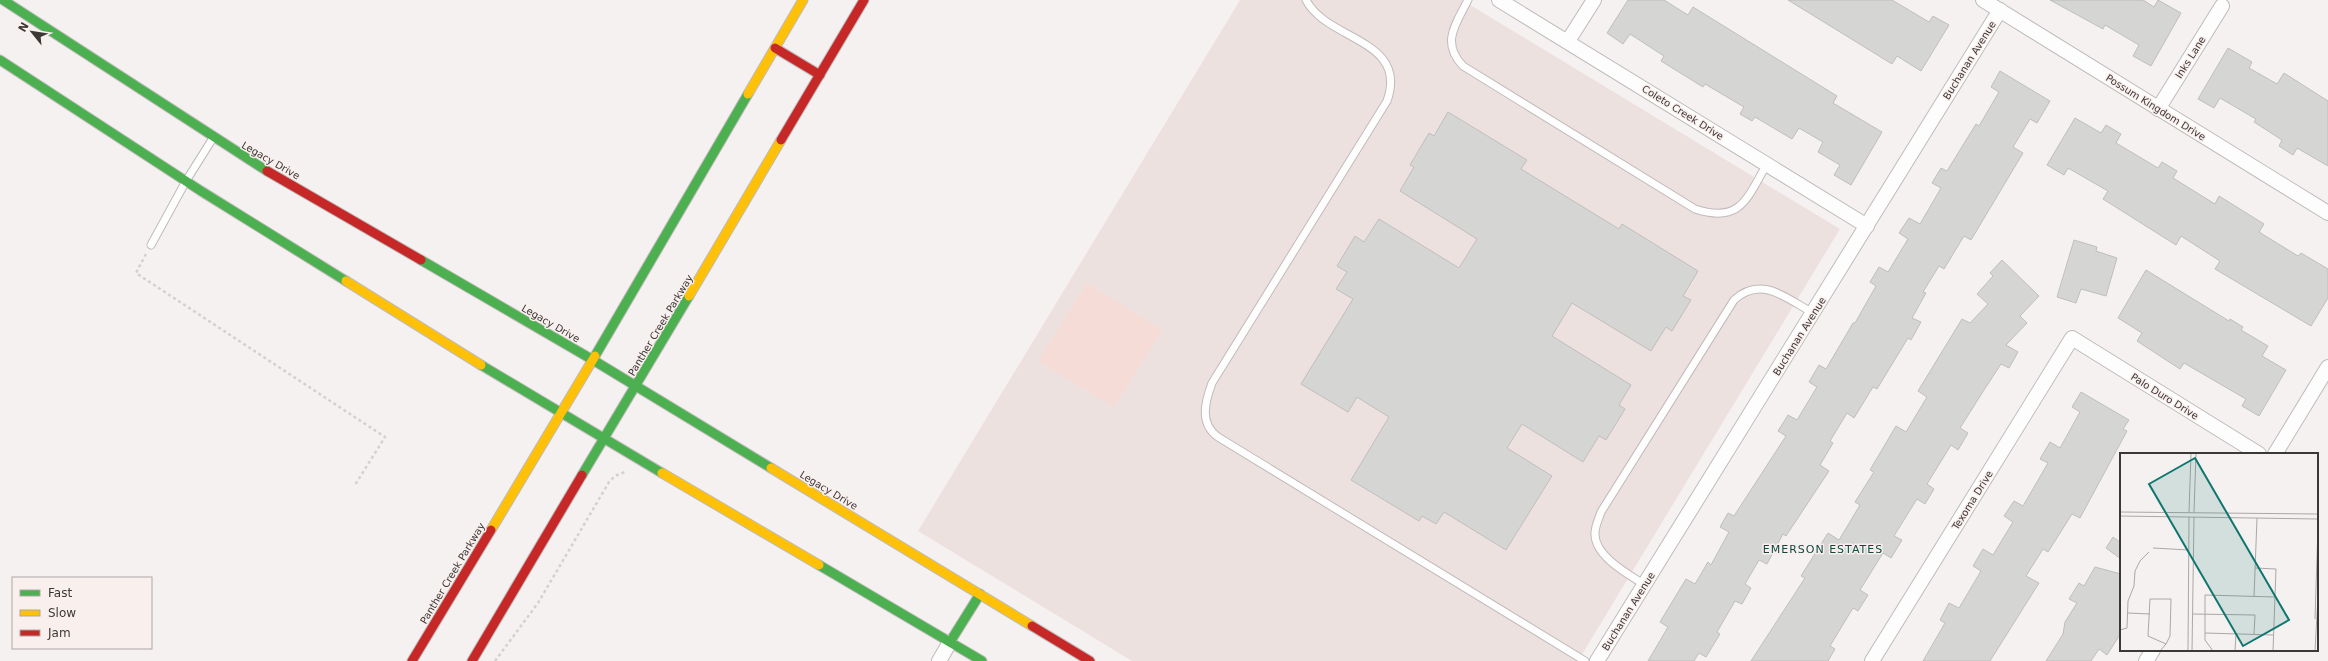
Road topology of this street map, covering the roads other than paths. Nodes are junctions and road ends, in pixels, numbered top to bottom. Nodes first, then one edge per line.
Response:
1 (4, 0) edge
2 (803, 0) edge
3 (864, 0) edge
4 (1306, 0) edge
5 (1468, 0) edge
6 (1499, 0) edge
7 (1594, 0) edge
8 (1983, 0) edge
9 (2222, 6) dead end
10 (2000, 10) junction
11 (1568, 41) junction
12 (775, 48) junction
13 (0, 60) edge
14 (820, 76) junction
15 (2158, 109) junction
16 (213, 138) junction
17 (1767, 164) junction
18 (186, 182) junction
19 (2328, 213) edge
20 (1867, 226) junction
21 (151, 245) road end
22 (1812, 313) junction
23 (2072, 338) joint
24 (593, 360) junction
25 (2328, 368) edge
26 (636, 386) junction
27 (561, 414) junction
28 (604, 439) junction
29 (2257, 453) edge
30 (2276, 453) edge
31 (1645, 584) junction
32 (980, 594) junction
33 (950, 642) junction
34 (412, 661) edge
35 (472, 661) edge
36 (939, 661) edge
37 (982, 661) edge
38 (1090, 661) edge
39 (1585, 661) edge
40 (1598, 661) edge
41 (1872, 661) edge

1 - 16 main road, Legacy Drive
2 - 12 main road, Panther Creek Parkway
3 - 14 main road, Panther Creek Parkway
4 - 39 lane
5 - 17 lane
6 - 11 street, Coleto Creek Drive
7 - 11 street
8 - 10 street, Possum Kingdom Drive
9 - 15 street, Inks Lane
10 - 15 street, Possum Kingdom Drive
10 - 20 street, Buchanan Avenue
11 - 17 street, Coleto Creek Drive
12 - 14 main road
12 - 24 main road, Panther Creek Parkway
13 - 18 main road
14 - 26 main road, Panther Creek Parkway
15 - 19 street, Possum Kingdom Drive
16 - 18 lane
16 - 24 main road, Legacy Drive
17 - 20 street, Coleto Creek Drive
18 - 21 lane
18 - 27 main road
20 - 22 street, Buchanan Avenue
22 - 31 street, Buchanan Avenue
22 - 31 lane
23 - 29 street, Palo Duro Drive
23 - 41 street, Texoma Drive
24 - 26 main road, Legacy Drive
24 - 27 main road, Panther Creek Parkway
25 - 30 street
26 - 28 main road, Panther Creek Parkway
26 - 32 main road, Legacy Drive
27 - 28 main road
27 - 34 main road, Panther Creek Parkway
28 - 33 main road
28 - 35 main road, Panther Creek Parkway
31 - 40 street, Buchanan Avenue
32 - 33 main road
32 - 38 main road, Legacy Drive
33 - 36 street
33 - 37 main road

